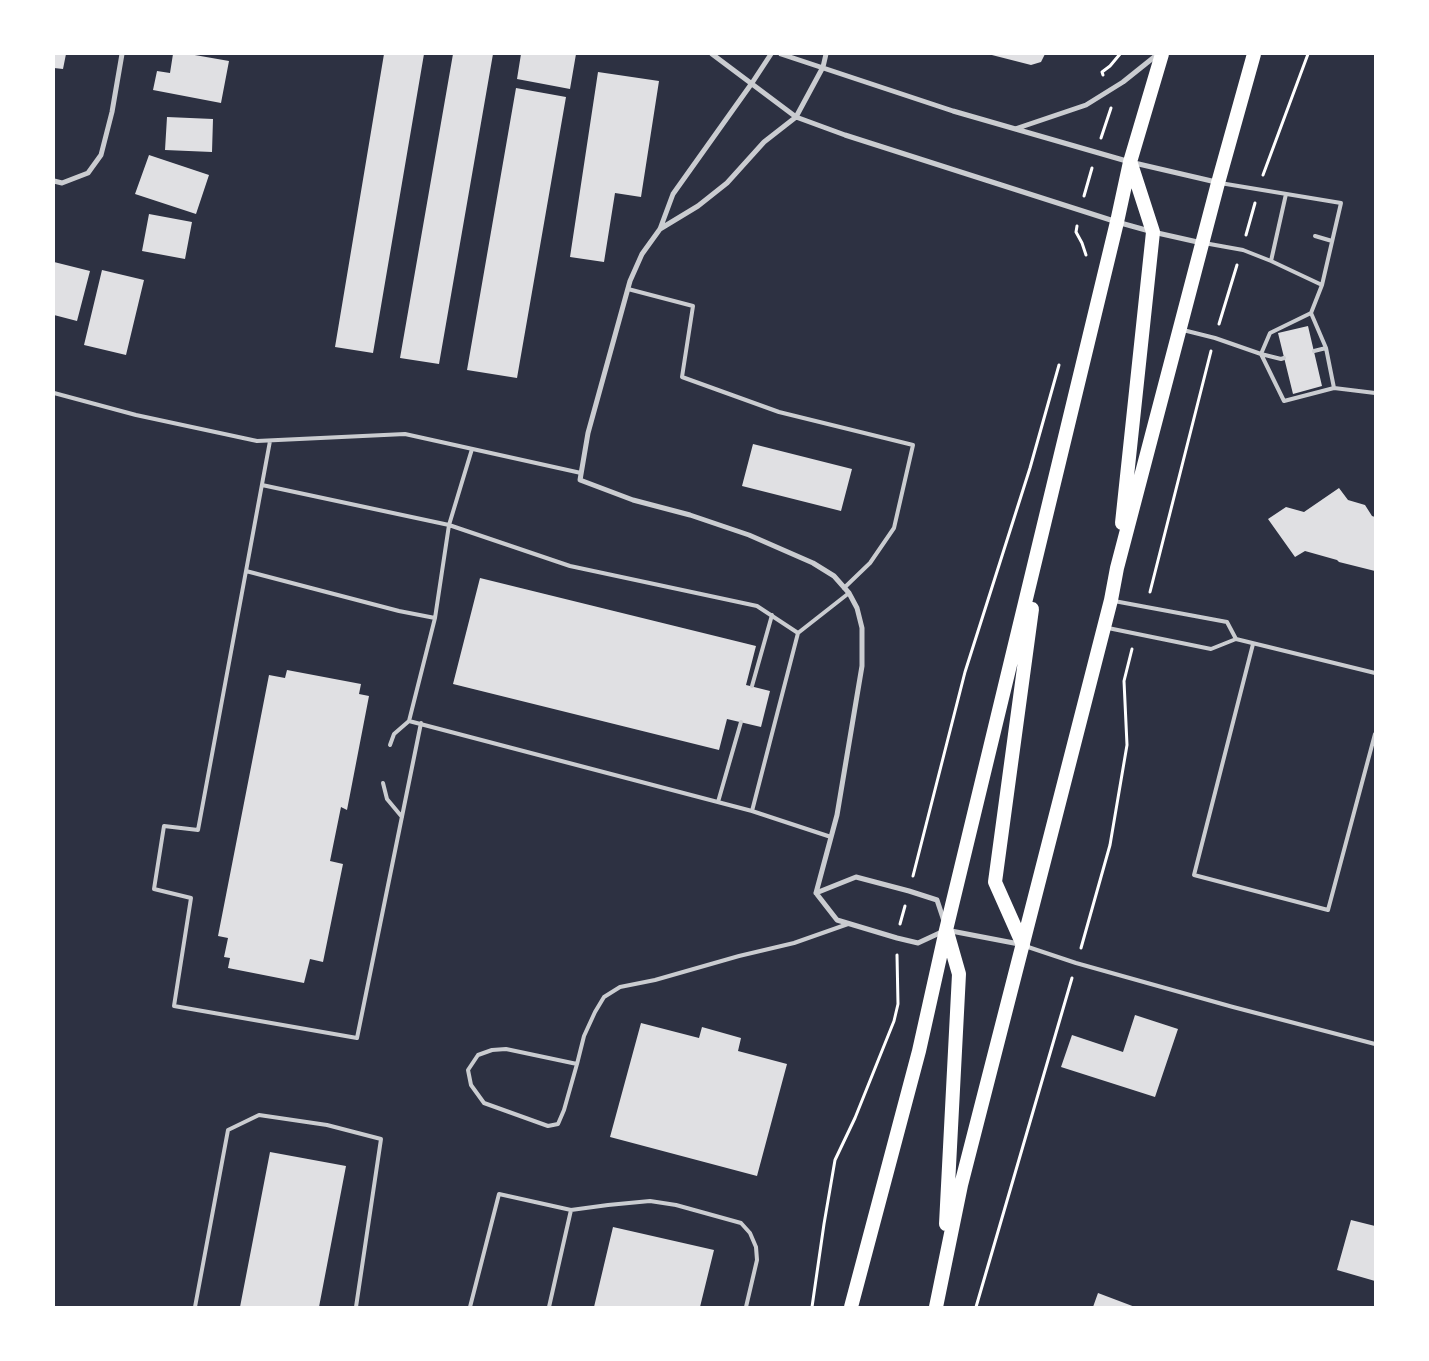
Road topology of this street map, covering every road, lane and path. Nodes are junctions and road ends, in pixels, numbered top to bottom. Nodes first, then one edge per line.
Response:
1 (122, 54) edge
2 (712, 54) edge
3 (771, 54) edge
4 (781, 54) edge
5 (826, 54) edge
6 (1120, 54) edge
7 (1158, 54) edge
8 (1162, 54) edge
9 (1254, 54) edge
10 (1308, 54) edge
11 (824, 67) junction
12 (752, 83) junction
13 (1111, 90) junction
14 (796, 117) junction
15 (1014, 129) junction
16 (1096, 152) junction
17 (1130, 162) junction
18 (54, 181) edge
19 (1218, 183) junction
20 (1258, 190) junction
21 (1286, 194) junction
22 (1080, 210) junction
23 (1118, 222) junction
24 (1278, 227) junction
25 (660, 229) junction
26 (1285, 229) dead end
27 (1152, 232) junction
28 (1314, 236) dead end
29 (1332, 241) junction
30 (1202, 243) junction
31 (1243, 250) junction
32 (1271, 261) junction
33 (1086, 263) dead end
34 (1322, 285) junction
35 (628, 289) junction
36 (1311, 313) junction
37 (1180, 329) junction
38 (1215, 338) junction
39 (1326, 348) junction
40 (1314, 351) dead end
41 (1261, 354) junction
42 (1061, 357) dead end
43 (1284, 358) dead end
44 (1334, 388) junction
45 (54, 393) edge
46 (1375, 393) edge
47 (270, 440) junction
48 (472, 449) junction
49 (581, 473) junction
50 (262, 485) junction
51 (448, 525) junction
52 (1042, 534) junction
53 (1117, 568) junction
54 (246, 571) junction
55 (844, 588) junction
56 (849, 593) junction
57 (1111, 600) junction
58 (1146, 607) junction
59 (772, 615) junction
60 (435, 618) junction
61 (1104, 627) junction
62 (798, 633) junction
63 (1136, 634) junction
64 (1236, 639) junction
65 (1253, 644) junction
66 (1375, 673) edge
67 (752, 686) dead end
68 (409, 721) junction
69 (742, 722) dead end
70 (421, 723) junction
71 (1375, 734) edge
72 (390, 745) dead end
73 (383, 783) dead end
74 (718, 802) junction
75 (752, 811) junction
76 (402, 817) junction
77 (831, 837) junction
78 (909, 891) junction
79 (816, 893) junction
80 (848, 924) junction
81 (946, 930) junction
82 (897, 938) junction
83 (1023, 945) junction
84 (1076, 963) junction
85 (1375, 1044) edge
86 (577, 1064) junction
87 (571, 1210) junction
88 (944, 1272) junction
89 (195, 1307) edge
90 (356, 1307) edge
91 (470, 1307) edge
92 (549, 1307) edge
93 (746, 1307) edge
94 (812, 1307) edge
95 (851, 1307) edge
96 (936, 1307) edge
97 (976, 1307) edge

1 - 18 street
2 - 12 street
3 - 12 street
4 - 11 street
5 - 11 street
6 - 13 path
7 - 13 street
8 - 17 highway
9 - 19 highway
10 - 20 path
11 - 14 street
11 - 15 street
12 - 14 street
12 - 25 street
13 - 15 street
13 - 16 path
14 - 22 street
14 - 25 street
15 - 16 street
16 - 17 street
16 - 22 path
17 - 19 street
17 - 23 highway
17 - 27 highway
19 - 20 lane
19 - 30 highway
20 - 21 lane
20 - 31 path
21 - 24 lane
21 - 29 lane
22 - 23 street
22 - 33 path
23 - 27 street
23 - 52 highway
24 - 26 lane
24 - 32 lane
25 - 35 street
27 - 30 street
27 - 53 highway
28 - 29 lane
29 - 34 lane
30 - 31 lane
30 - 37 highway
31 - 32 lane
31 - 38 path
32 - 34 lane
34 - 36 lane
35 - 49 street
35 - 55 lane
36 - 39 lane
36 - 41 lane
37 - 38 lane
37 - 53 highway
38 - 41 lane
38 - 58 path
39 - 40 lane
39 - 44 lane
41 - 43 lane
41 - 44 lane
42 - 78 path
44 - 46 lane
45 - 47 lane
47 - 48 lane
47 - 50 lane
48 - 49 lane
48 - 51 lane
49 - 55 street
50 - 51 lane
50 - 54 lane
51 - 59 lane
51 - 60 lane
52 - 81 highway
52 - 83 highway
53 - 57 highway
54 - 60 lane
54 - 76 lane
55 - 56 street
56 - 62 lane
56 - 77 street
57 - 58 lane
57 - 61 highway
58 - 64 lane
59 - 62 lane
59 - 67 lane
60 - 68 lane
61 - 63 lane
61 - 83 highway
62 - 75 lane
63 - 64 lane
63 - 84 path
64 - 65 lane
65 - 66 lane
65 - 71 lane
68 - 70 lane
68 - 72 lane
69 - 74 lane
70 - 74 lane
70 - 76 lane
73 - 76 lane
74 - 75 lane
75 - 77 lane
77 - 79 street
78 - 79 street
78 - 81 street
78 - 82 path
79 - 80 street
80 - 82 street
80 - 86 lane
81 - 82 street
81 - 83 street
81 - 88 highway
81 - 95 highway
82 - 94 path
83 - 84 lane
83 - 88 highway
84 - 85 lane
84 - 97 path
86 - 86 lane
87 - 91 lane
87 - 92 lane
87 - 93 lane
88 - 96 highway
89 - 90 lane

